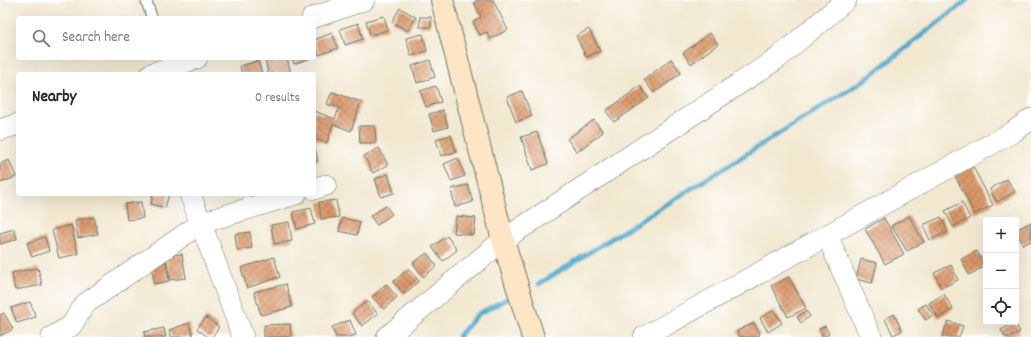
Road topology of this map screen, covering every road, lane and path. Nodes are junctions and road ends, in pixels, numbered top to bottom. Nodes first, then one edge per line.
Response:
1 (146, 0) edge
2 (364, 0) edge
3 (442, 0) edge
4 (846, 0) edge
5 (151, 16) edge
6 (316, 17) edge
7 (189, 60) edge
8 (161, 67) edge
9 (1031, 119) edge
10 (16, 125) edge
11 (0, 130) edge
12 (191, 196) edge
13 (289, 196) edge
14 (201, 223) junction
15 (827, 235) junction
16 (503, 240) junction
17 (52, 337) edge
18 (243, 337) edge
19 (386, 337) edge
20 (533, 337) edge
21 (644, 337) edge
22 (871, 337) edge

1 - 5 lane
2 - 6 street
3 - 16 street
4 - 16 street
7 - 8 street
9 - 15 street
10 - 11 street
12 - 14 street
13 - 14 street
14 - 17 street
14 - 18 street
15 - 21 street
15 - 22 street
16 - 19 street
16 - 20 street

